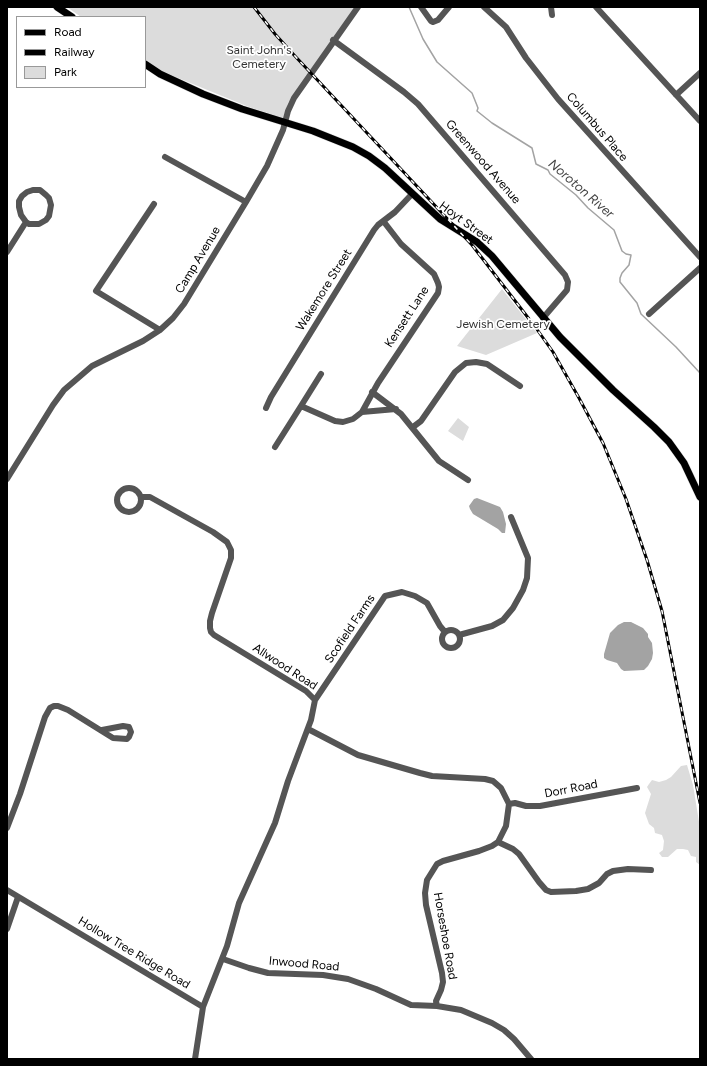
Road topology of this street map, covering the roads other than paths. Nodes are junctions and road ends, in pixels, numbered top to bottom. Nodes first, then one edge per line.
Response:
1 (57, 7) edge
2 (358, 7) edge
3 (421, 7) edge
4 (449, 7) edge
5 (484, 7) edge
6 (551, 7) edge
7 (596, 7) edge
8 (552, 15) dead end
9 (70, 16) edge
10 (334, 40) junction
11 (146, 65) edge
12 (700, 73) edge
13 (676, 95) junction
14 (285, 122) junction
15 (700, 122) edge
16 (166, 157) dead end
17 (412, 194) junction
18 (246, 202) junction
19 (154, 204) dead end
20 (26, 222) junction
21 (384, 222) junction
22 (7, 252) edge
23 (700, 257) edge
24 (700, 268) edge
25 (649, 314) dead end
26 (543, 318) junction
27 (160, 330) junction
28 (321, 374) dead end
29 (520, 386) dead end
30 (372, 392) junction
31 (301, 406) junction
32 (266, 408) dead end
33 (396, 409) junction
34 (362, 412) junction
35 (413, 427) junction
36 (275, 447) dead end
37 (7, 479) edge
38 (468, 480) dead end
39 (141, 497) junction
40 (700, 497) edge
41 (511, 517) dead end
42 (445, 632) junction
43 (459, 635) junction
44 (315, 700) junction
45 (308, 729) junction
46 (102, 730) dead end
47 (637, 788) dead end
48 (509, 804) junction
49 (7, 828) edge
50 (498, 842) junction
51 (651, 870) dead end
52 (7, 890) edge
53 (18, 897) junction
54 (7, 929) edge
55 (223, 959) junction
56 (437, 1006) junction
57 (203, 1007) junction
58 (195, 1059) edge
59 (532, 1059) edge

1 - 9 main road
2 - 10 street, Camp Avenue
3 - 4 street
5 - 23 street, Columbus Place
6 - 8 street
7 - 13 street
10 - 14 street, Camp Avenue
10 - 26 street, Greenwood Avenue
11 - 14 main road, Hoyt Street
12 - 13 street
13 - 15 street
14 - 17 main road, Hoyt Street
14 - 18 street, Camp Avenue
16 - 18 street
17 - 21 street, Wakemore Street
17 - 26 main road, Hoyt Street
18 - 27 street, Camp Avenue
19 - 27 street
20 - 20 street
20 - 22 street
21 - 30 street, Kensett Lane
21 - 32 street, Wakemore Street
24 - 25 street
26 - 40 main road, Hoyt Street
27 - 37 street, Camp Avenue
28 - 31 street
29 - 35 street
30 - 33 street
30 - 34 street, Kensett Lane
31 - 34 street
31 - 36 street
33 - 34 street
33 - 35 street
35 - 38 street
39 - 39 street, Allwood Road
39 - 44 street, Allwood Road
41 - 43 street
42 - 43 street
42 - 43 street, Scofield Farms
42 - 44 street, Scofield Farms
44 - 45 street, Allwood Road
45 - 48 street
45 - 55 street, Allwood Road
46 - 49 street
47 - 48 street, Dorr Road
48 - 50 street
50 - 51 street
50 - 56 street, Horseshoe Road
52 - 53 street, Hollow Tree Ridge Road
53 - 54 street
53 - 57 street, Hollow Tree Ridge Road
55 - 56 street, Inwood Road
55 - 57 street, Allwood Road
56 - 59 street, Inwood Road
57 - 58 street

